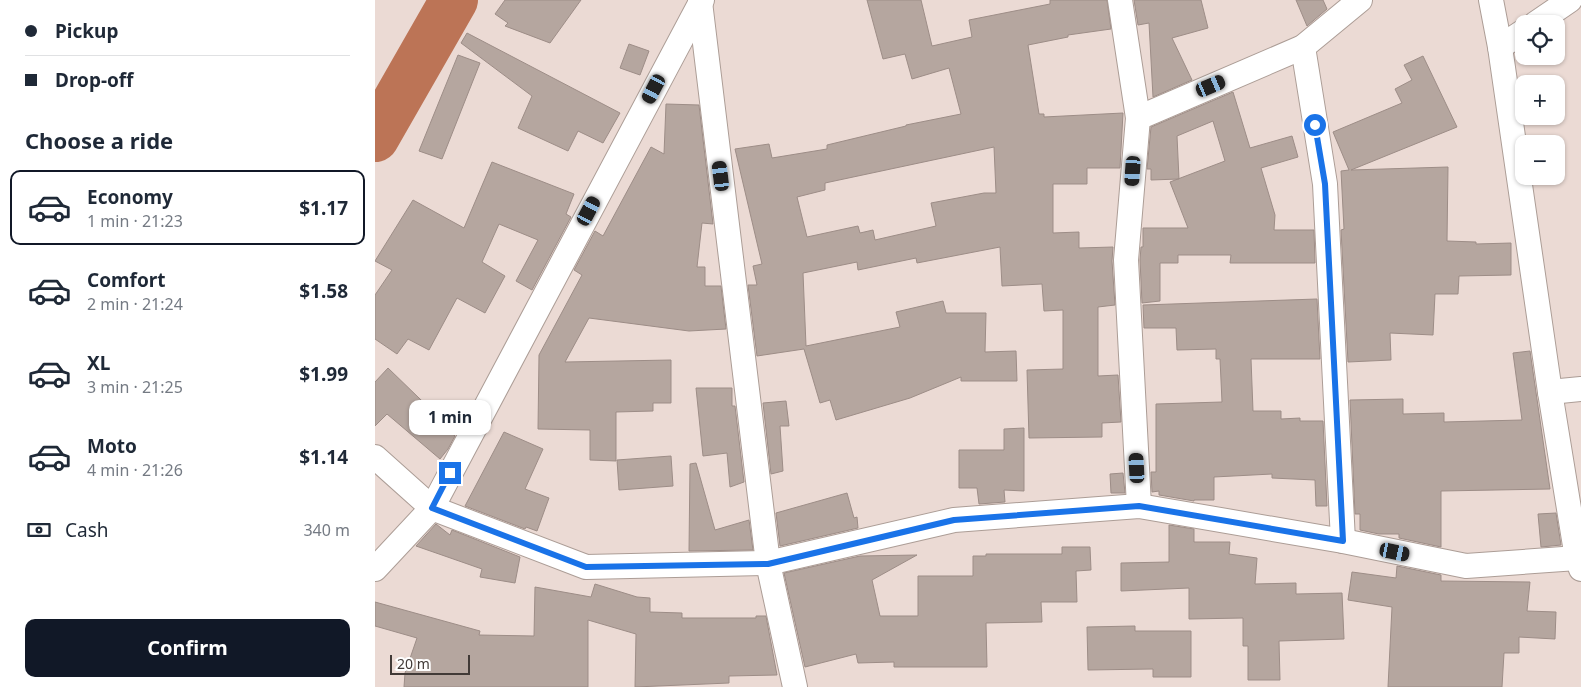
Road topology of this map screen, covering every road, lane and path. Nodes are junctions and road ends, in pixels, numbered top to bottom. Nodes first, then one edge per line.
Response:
1 (1120, 0) edge
2 (1360, 0) edge
3 (1491, 0) edge
4 (1570, 0) edge
5 (701, 1) edge
6 (1334, 9) edge
7 (1548, 15) edge
8 (1515, 37) edge
9 (1303, 47) junction
10 (1500, 48) junction
11 (1138, 118) junction
12 (1581, 389) edge
13 (1549, 392) junction
14 (375, 457) edge
15 (1139, 506) junction
16 (432, 508) junction
17 (1343, 541) junction
18 (768, 564) junction
19 (1579, 564) edge
20 (375, 569) edge
21 (795, 687) edge

1 - 11 street
2 - 6 street
3 - 10 street
4 - 7 street
5 - 16 street
5 - 18 street
6 - 9 street
8 - 10 street
9 - 11 street
9 - 17 street
10 - 13 street
11 - 15 street
12 - 13 street
13 - 19 street
14 - 16 street
15 - 17 street
15 - 18 street
16 - 18 street
16 - 20 street
17 - 19 street
18 - 21 street

